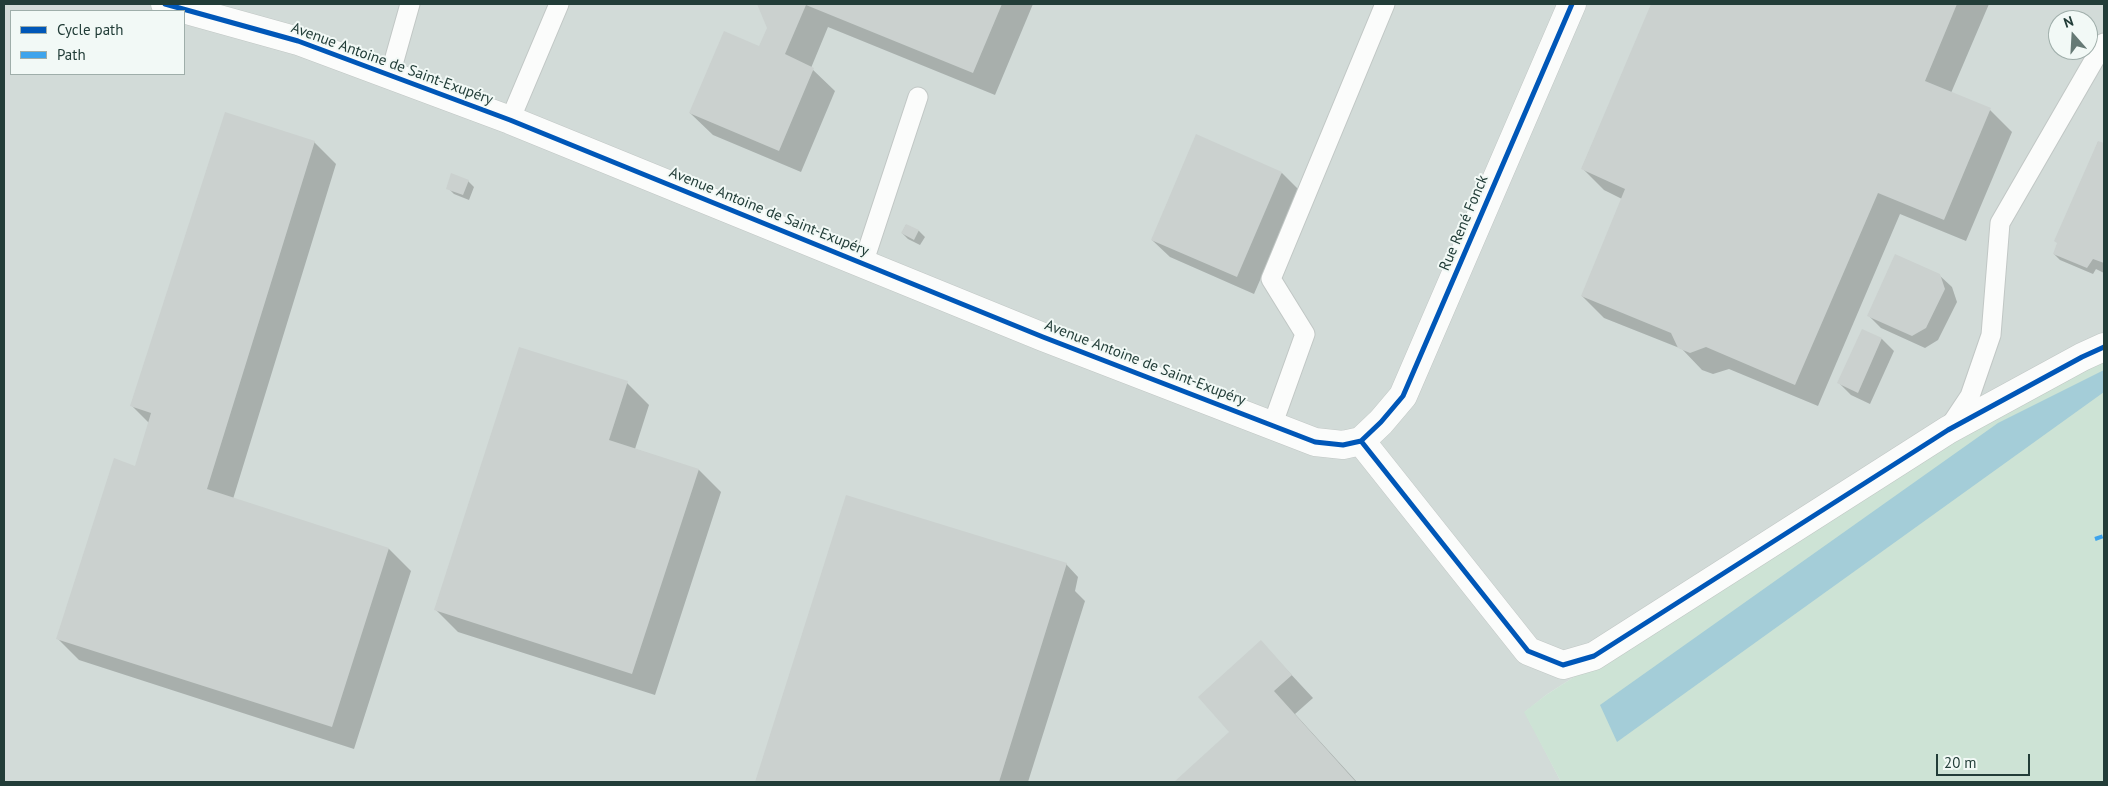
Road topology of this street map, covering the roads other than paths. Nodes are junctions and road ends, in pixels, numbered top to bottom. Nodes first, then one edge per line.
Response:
1 (165, 4) edge
2 (410, 4) edge
3 (559, 4) edge
4 (1385, 4) edge
5 (1572, 4) edge
6 (2104, 43) edge
7 (390, 75) junction
8 (918, 97) dead end
9 (510, 120) junction
10 (863, 264) junction
11 (2104, 347) edge
12 (1272, 426) junction
13 (1948, 430) junction
14 (1362, 441) junction

1 - 7 street, Avenue Antoine de Saint-Exupéry
2 - 7 lane
3 - 9 lane
4 - 12 lane
5 - 14 street, Rue René Fonck
6 - 13 lane
7 - 9 street, Avenue Antoine de Saint-Exupéry
8 - 10 lane
9 - 10 street, Avenue Antoine de Saint-Exupéry
10 - 12 street, Avenue Antoine de Saint-Exupéry
11 - 13 street
12 - 14 street, Avenue Antoine de Saint-Exupéry
13 - 14 street

